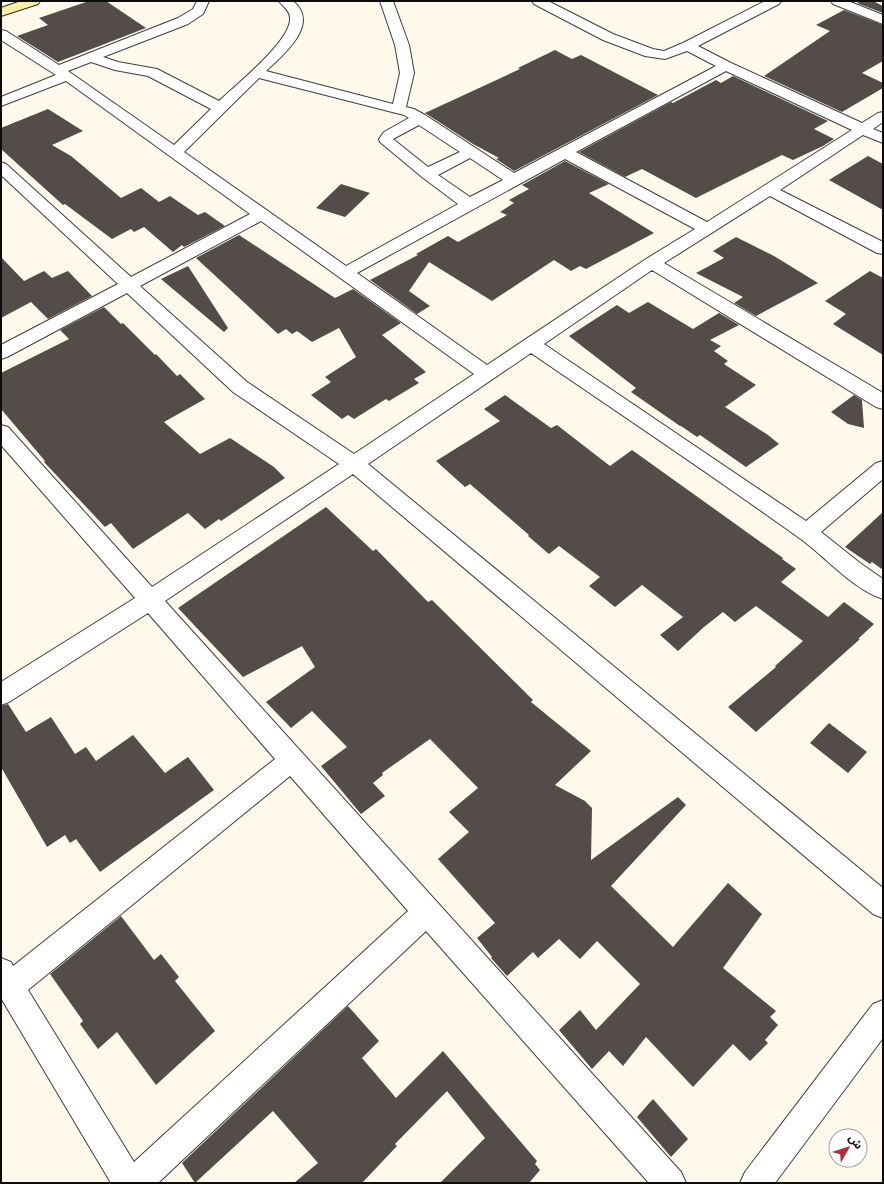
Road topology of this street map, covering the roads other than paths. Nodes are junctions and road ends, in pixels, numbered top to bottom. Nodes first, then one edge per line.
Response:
1 (34, 1) edge
2 (203, 1) edge
3 (285, 1) edge
4 (538, 1) edge
5 (775, 1) edge
6 (837, 1) edge
7 (389, 2) edge
8 (1, 12) edge
9 (883, 20) edge
10 (1, 34) edge
11 (688, 46) junction
12 (90, 57) junction
13 (726, 66) junction
14 (62, 73) junction
15 (256, 73) junction
16 (1, 102) edge
17 (221, 108) junction
18 (399, 108) junction
19 (883, 116) edge
20 (420, 118) junction
21 (863, 129) junction
22 (883, 139) edge
23 (471, 152) junction
24 (564, 152) junction
25 (174, 153) junction
26 (1, 167) edge
27 (427, 174) junction
28 (514, 180) junction
29 (769, 190) junction
30 (469, 204) junction
31 (262, 214) junction
32 (706, 228) junction
33 (883, 249) edge
34 (652, 263) junction
35 (344, 273) junction
36 (128, 285) junction
37 (532, 345) junction
38 (1, 353) edge
39 (487, 374) junction
40 (883, 402) edge
41 (1, 432) edge
42 (354, 464) junction
43 (883, 468) edge
44 (807, 532) junction
45 (883, 590) edge
46 (150, 600) junction
47 (1, 696) edge
48 (292, 760) junction
49 (883, 905) edge
50 (426, 912) junction
51 (6, 979) edge
52 (883, 1014) edge
53 (129, 1183) edge
54 (135, 1183) edge
55 (670, 1183) edge
56 (756, 1183) edge

1 - 8 street
2 - 12 street
3 - 15 street
4 - 11 street
5 - 11 street
6 - 9 street
7 - 18 street
10 - 14 street
11 - 13 street
12 - 14 street
12 - 17 street
13 - 21 street
13 - 24 street
14 - 16 street
14 - 25 street
15 - 17 street
15 - 18 street
17 - 25 street
18 - 20 street
19 - 21 street
20 - 23 street
20 - 27 street
21 - 22 street
21 - 29 street
23 - 27 street
23 - 28 street
24 - 28 street
24 - 32 street
25 - 31 street
26 - 36 street
27 - 30 street
28 - 30 street
29 - 32 street
29 - 33 street
30 - 35 street
31 - 35 street
31 - 36 street
32 - 34 street
34 - 37 street
34 - 40 street
35 - 39 street
36 - 38 street
36 - 42 street
37 - 39 street
37 - 44 street
39 - 42 street
41 - 46 street
42 - 46 street
42 - 49 street
43 - 44 street
44 - 45 street
46 - 47 street
46 - 48 street
48 - 50 street
48 - 51 street
50 - 54 street
50 - 55 street
51 - 53 street
52 - 56 street

